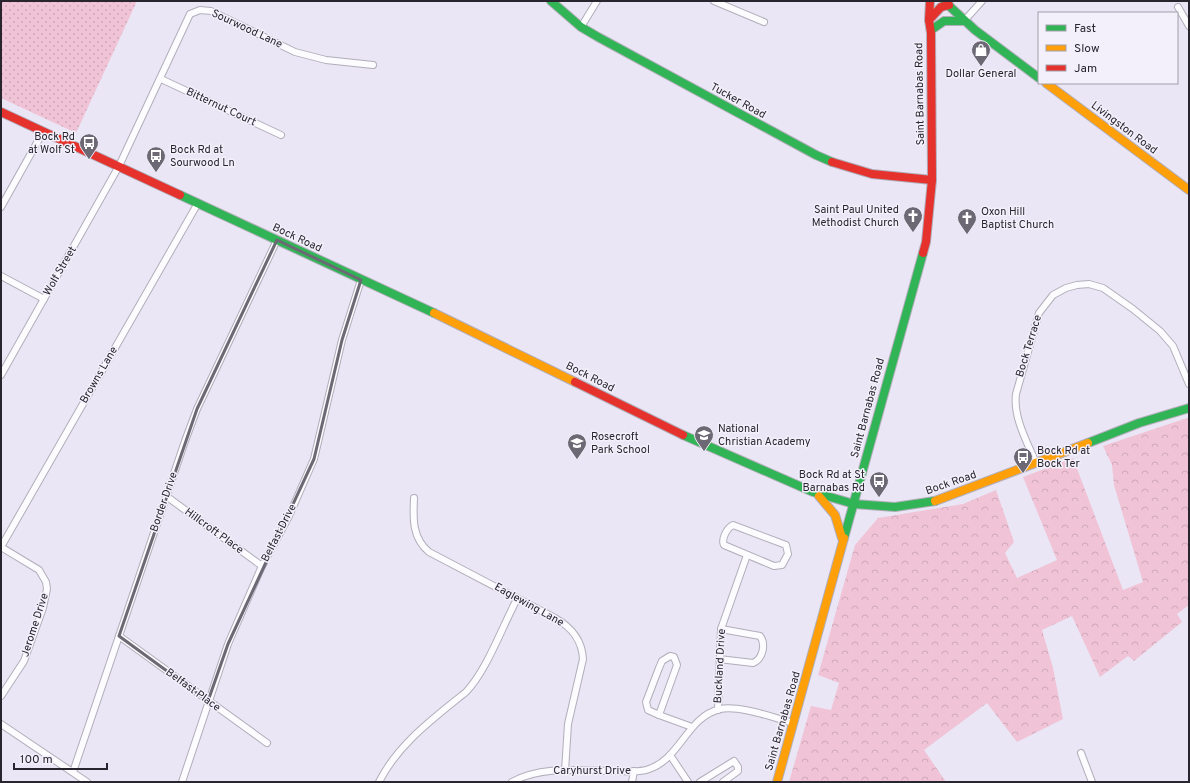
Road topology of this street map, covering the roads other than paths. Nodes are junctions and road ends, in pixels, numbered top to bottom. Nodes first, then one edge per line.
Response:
1 (551, 1) edge
2 (597, 1) edge
3 (714, 1) edge
4 (930, 1) edge
5 (982, 1) edge
6 (947, 3) edge
7 (1178, 7) dead end
8 (964, 21) junction
9 (764, 22) dead end
10 (1189, 26) edge
11 (581, 27) junction
12 (931, 27) junction
13 (374, 65) dead end
14 (1038, 77) edge
15 (161, 79) junction
16 (1047, 84) edge
17 (1, 112) edge
18 (43, 132) junction
19 (281, 134) dead end
20 (119, 166) junction
21 (932, 180) junction
22 (1189, 190) edge
23 (198, 204) junction
24 (1, 207) edge
25 (277, 240) junction
26 (1, 276) edge
27 (361, 280) junction
28 (44, 299) junction
29 (1, 375) edge
30 (1189, 384) edge
31 (1189, 408) edge
32 (1036, 463) junction
33 (813, 492) junction
34 (166, 496) junction
35 (414, 498) dead end
36 (854, 504) junction
37 (843, 544) junction
38 (1, 547) edge
39 (748, 556) junction
40 (262, 566) junction
41 (517, 599) junction
42 (721, 629) junction
43 (119, 636) junction
44 (719, 659) junction
45 (1, 696) edge
46 (208, 701) junction
47 (718, 710) junction
48 (659, 715) junction
49 (794, 723) junction
50 (1, 724) edge
51 (692, 727) junction
52 (267, 743) dead end
53 (1080, 753) dead end
54 (670, 755) junction
55 (565, 771) junction
56 (634, 771) junction
57 (73, 772) junction
58 (87, 782) edge
59 (182, 782) edge
60 (379, 782) edge
61 (512, 782) edge
62 (632, 782) edge
63 (688, 782) edge
64 (700, 782) edge
65 (723, 782) edge
66 (777, 782) edge
67 (1092, 782) edge

1 - 11 main road, Tucker Road
2 - 11 street
3 - 9 street
4 - 12 main road, Saint Barnabas Road
5 - 8 street
6 - 8 main road
6 - 12 main road
7 - 10 street
8 - 12 main road
8 - 14 main road
11 - 21 main road, Tucker Road
12 - 21 main road, Saint Barnabas Road
13 - 15 street, Sourwood Lane
15 - 19 street, Bitternut Court
15 - 20 street, Sourwood Lane
16 - 22 main road, Livingston Road
17 - 18 main road, Bock Road
18 - 20 main road, Bock Road
18 - 24 street
20 - 23 main road, Bock Road
20 - 28 street, Wolf Street
21 - 36 main road, Saint Barnabas Road
23 - 25 main road, Bock Road
23 - 38 street, Browns Lane
25 - 27 main road, Bock Road
25 - 34 street, Border Drive
26 - 28 street
27 - 33 main road, Bock Road
27 - 40 street, Belfast Drive
28 - 29 street, Wolf Street
30 - 32 street, Bock Terrace
31 - 32 main road, Bock Road
32 - 36 main road, Bock Road
33 - 36 main road, Bock Road
33 - 37 main road
34 - 40 street, Hillcroft Place
34 - 43 street, Border Drive
35 - 41 street, Eaglewing Lane
36 - 37 main road, Saint Barnabas Road
37 - 49 main road, Saint Barnabas Road
38 - 45 street, Jerome Drive
39 - 39 street
39 - 42 street, Buckland Drive
40 - 46 street, Belfast Drive
41 - 55 street, Eaglewing Lane
41 - 60 street
42 - 44 street, Buckland Drive
42 - 44 street
43 - 46 street, Belfast Place
43 - 57 street, Border Drive
44 - 47 street, Buckland Drive
46 - 52 street, Belfast Place
46 - 59 street, Belfast Drive
47 - 49 street
47 - 51 street, Caryhurst Drive
48 - 48 street
48 - 51 street
49 - 66 main road, Saint Barnabas Road
50 - 57 street
51 - 54 street, Caryhurst Drive
53 - 67 street
54 - 56 street, Caryhurst Drive
54 - 63 street
55 - 56 street, Caryhurst Drive
55 - 61 street, Caryhurst Drive
56 - 62 street
57 - 58 street
64 - 65 street

